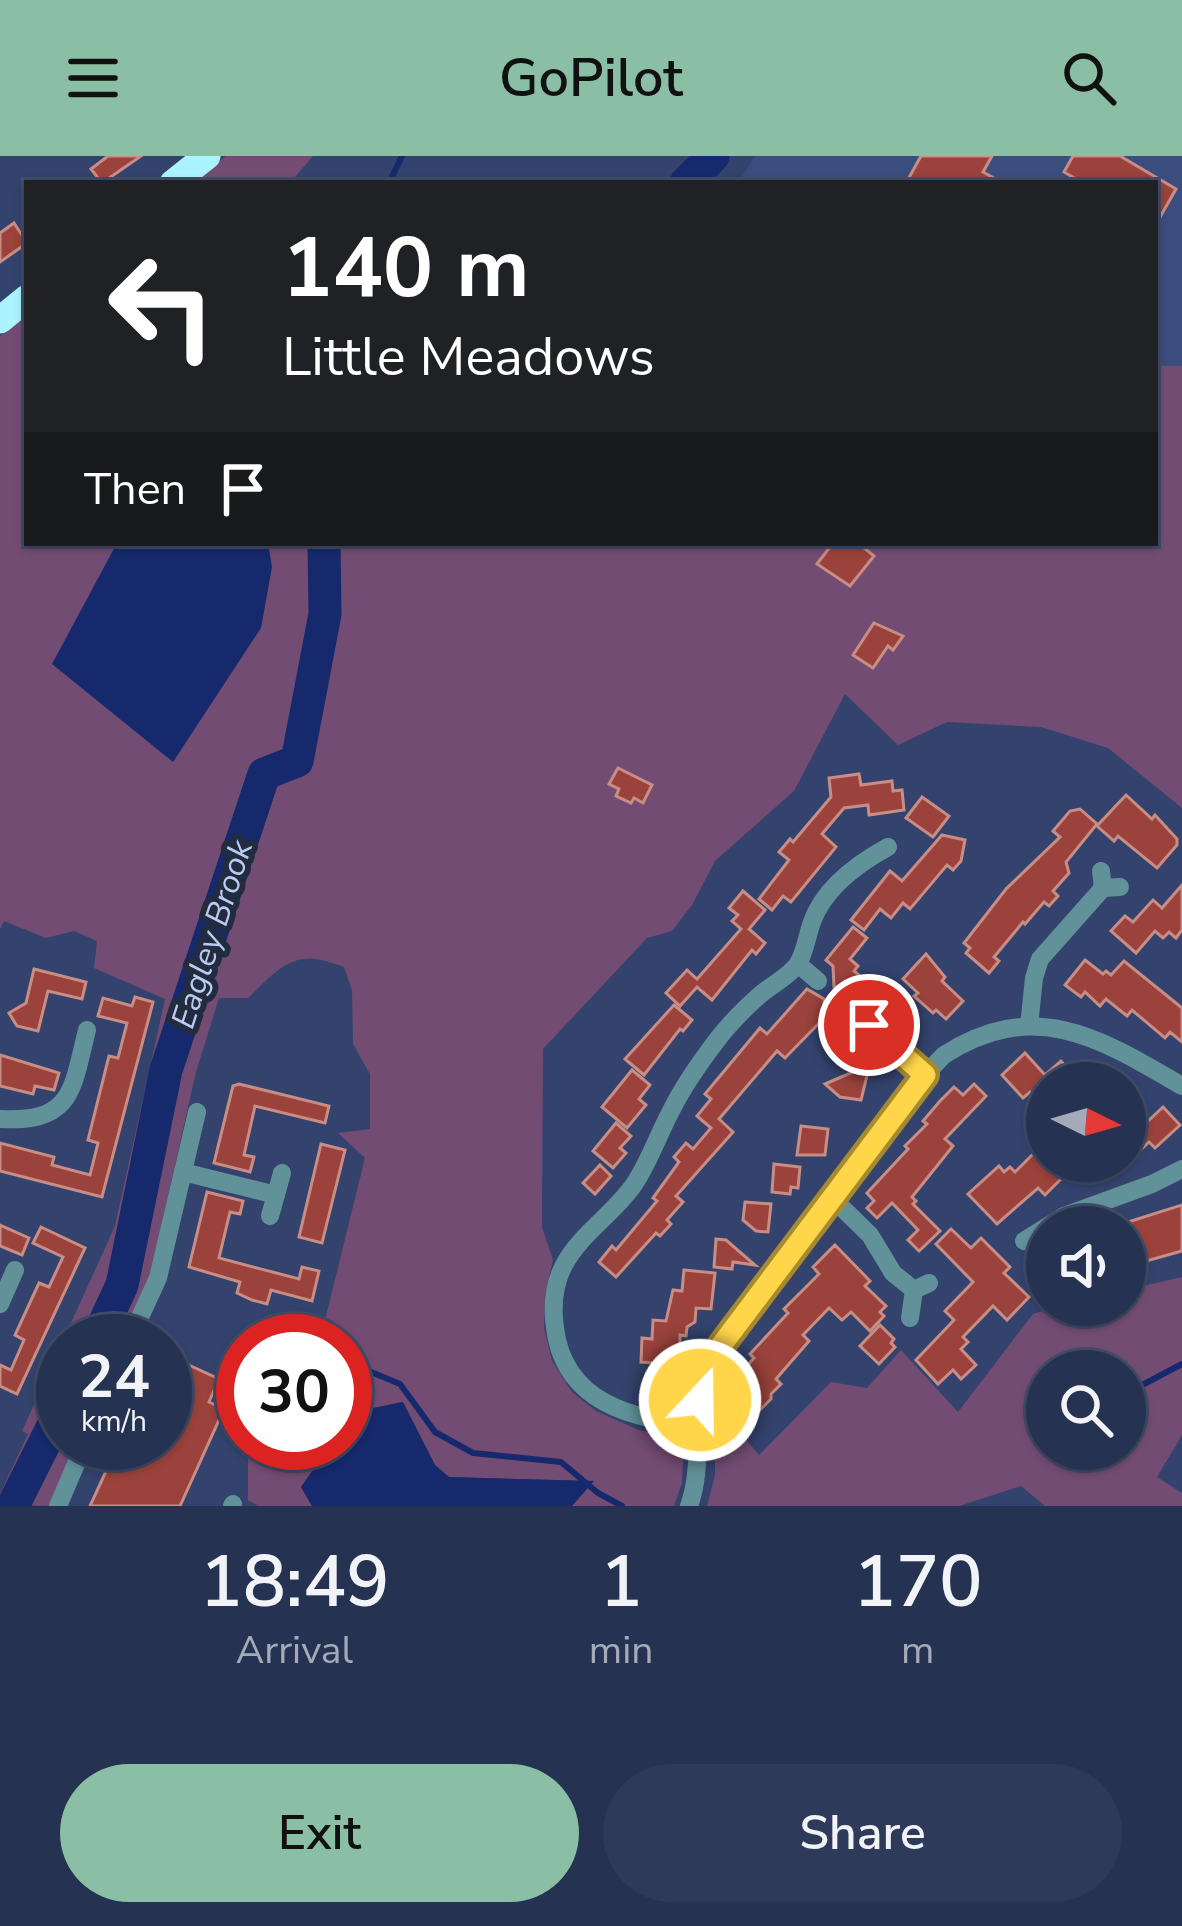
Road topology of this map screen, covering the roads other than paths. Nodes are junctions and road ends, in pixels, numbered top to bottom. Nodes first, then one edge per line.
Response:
1 (207, 156) edge
2 (177, 180) edge
3 (24, 300) edge
4 (0, 320) edge
5 (888, 847) dead end
6 (1108, 882) dead end
7 (798, 964) junction
8 (818, 981) dead end
9 (904, 1016) dead end
10 (1029, 1026) junction
11 (64, 1039) dead end
12 (925, 1075) junction
13 (1182, 1086) edge
14 (197, 1112) dead end
15 (0, 1119) edge
16 (1182, 1169) edge
17 (184, 1172) junction
18 (282, 1173) dead end
19 (276, 1195) junction
20 (830, 1196) junction
21 (1092, 1206) edge
22 (271, 1216) dead end
23 (15, 1270) dead end
24 (2, 1294) edge
25 (141, 1314) edge
26 (910, 1318) dead end
27 (698, 1424) junction
28 (73, 1470) edge
29 (58, 1506) edge
30 (689, 1506) edge

1 - 2 highway
3 - 4 highway
5 - 7 street
6 - 10 street
7 - 8 street
7 - 27 street
9 - 12 street
10 - 12 street
10 - 13 street
11 - 15 street
12 - 20 street
14 - 17 street
16 - 21 street
17 - 19 street
17 - 25 street
18 - 19 street
19 - 22 street
20 - 26 street
20 - 27 street
23 - 24 street
27 - 30 street
28 - 29 street

